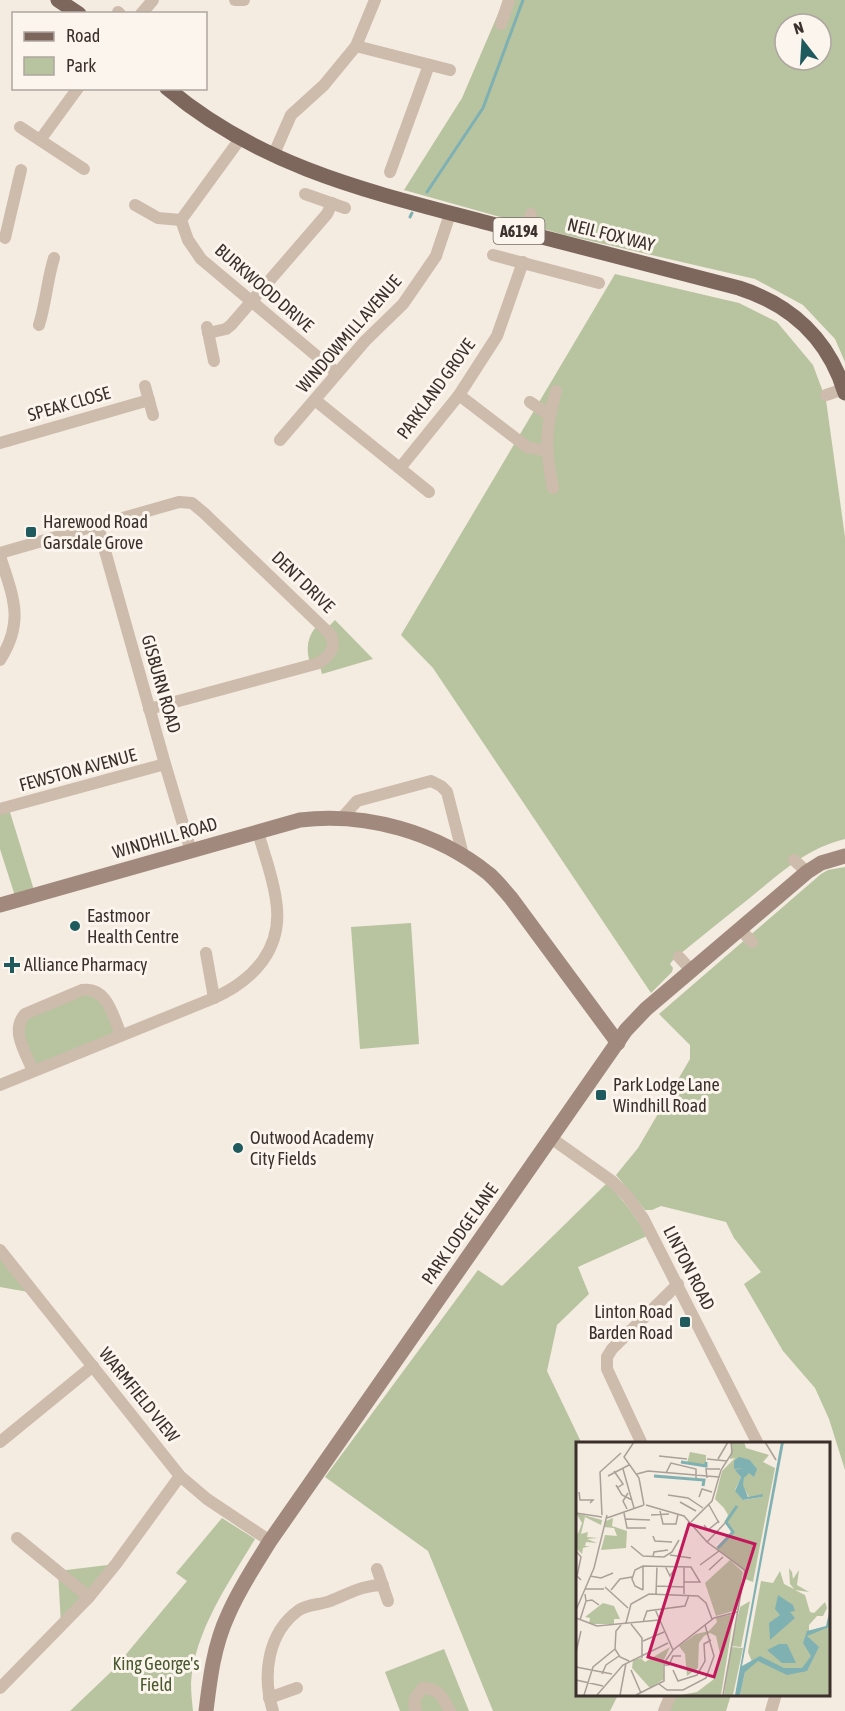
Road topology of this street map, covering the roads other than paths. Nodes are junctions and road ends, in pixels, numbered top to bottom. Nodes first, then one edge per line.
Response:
1 (58, 0) edge
2 (153, 0) edge
3 (235, 0) edge
4 (244, 0) edge
5 (375, 0) edge
6 (508, 1) edge
7 (76, 12) edge
8 (143, 12) edge
9 (501, 24) dead end
10 (356, 46) junction
11 (429, 65) junction
12 (450, 70) dead end
13 (77, 90) edge
14 (169, 90) edge
15 (20, 127) dead end
16 (240, 139) junction
17 (40, 140) junction
18 (273, 156) junction
19 (84, 169) dead end
20 (21, 170) dead end
21 (390, 172) dead end
22 (305, 194) dead end
23 (332, 204) junction
24 (135, 205) dead end
25 (345, 208) dead end
26 (450, 214) junction
27 (531, 214) dead end
28 (180, 220) junction
29 (524, 233) junction
30 (5, 238) dead end
31 (493, 255) dead end
32 (54, 258) dead end
33 (523, 262) junction
34 (599, 283) dead end
35 (252, 302) junction
36 (39, 325) dead end
37 (214, 361) dead end
38 (337, 373) junction
39 (145, 386) dead end
40 (556, 391) dead end
41 (844, 391) edge
42 (459, 395) junction
43 (826, 395) dead end
44 (148, 400) junction
45 (315, 400) junction
46 (530, 402) dead end
47 (153, 415) dead end
48 (549, 415) junction
49 (280, 440) dead end
50 (0, 443) edge
51 (546, 451) junction
52 (400, 468) junction
53 (553, 488) dead end
54 (429, 492) dead end
55 (98, 526) junction
56 (0, 554) edge
57 (0, 660) edge
58 (149, 709) junction
59 (165, 764) junction
60 (1, 806) edge
61 (341, 819) junction
62 (258, 832) junction
63 (191, 851) junction
64 (463, 855) junction
65 (845, 856) edge
66 (794, 860) dead end
67 (807, 872) junction
68 (0, 905) edge
69 (740, 929) junction
70 (752, 942) dead end
71 (206, 953) dead end
72 (679, 957) dead end
73 (691, 970) junction
74 (214, 998) junction
75 (121, 1035) junction
76 (618, 1043) junction
77 (33, 1071) junction
78 (0, 1085) edge
79 (552, 1138) junction
80 (0, 1250) edge
81 (678, 1284) junction
82 (93, 1366) junction
83 (641, 1442) edge
84 (757, 1442) edge
85 (0, 1443) edge
86 (180, 1476) junction
87 (17, 1538) dead end
88 (270, 1541) junction
89 (377, 1569) dead end
90 (382, 1585) junction
91 (89, 1597) junction
92 (387, 1601) dead end
93 (0, 1688) edge
94 (297, 1688) dead end
95 (671, 1696) edge
96 (776, 1696) edge
97 (269, 1698) junction
98 (206, 1711) edge
99 (273, 1711) edge
100 (416, 1711) edge
101 (450, 1711) edge
102 (664, 1711) edge
103 (771, 1711) edge

1 - 7 main road
2 - 8 street
3 - 4 street
5 - 10 street
6 - 9 street
10 - 11 street
10 - 18 street
11 - 12 street
11 - 21 street
13 - 17 street
14 - 16 main road, NEIL FOX WAY / A6194
15 - 17 street
16 - 18 main road, NEIL FOX WAY / A6194
16 - 28 street
17 - 19 street
18 - 26 main road, NEIL FOX WAY / A6194
20 - 30 street
22 - 23 street
23 - 25 street
23 - 35 street
24 - 28 street
26 - 29 main road, NEIL FOX WAY / A6194
26 - 38 street, WINDOWMILL AVENUE
27 - 29 street
28 - 35 street, BURKWOOD DRIVE
29 - 41 main road, NEIL FOX WAY / A6194
31 - 33 street
32 - 36 street
33 - 34 street
33 - 42 street, PARKLAND GROVE
35 - 37 street
35 - 38 street, BURKWOOD DRIVE
38 - 45 street, WINDOWMILL AVENUE
39 - 44 street
40 - 48 street
41 - 43 street
42 - 51 street
42 - 52 street, PARKLAND GROVE
44 - 47 street
44 - 50 street, SPEAK CLOSE
45 - 49 street, WINDOWMILL AVENUE
45 - 52 street
46 - 48 street
48 - 51 street
51 - 53 street
52 - 54 street
55 - 56 street
55 - 58 street, GISBURN ROAD
55 - 58 street, DENT DRIVE
56 - 57 street
58 - 59 street, GISBURN ROAD
59 - 60 street, FEWSTON AVENUE
59 - 63 street, GISBURN ROAD
61 - 62 street, WINDHILL ROAD
61 - 64 street, WINDHILL ROAD
61 - 64 street
62 - 63 street, WINDHILL ROAD
62 - 74 street
63 - 68 street, WINDHILL ROAD
64 - 76 street, WINDHILL ROAD
65 - 67 street, PARK LODGE LANE
66 - 67 street
67 - 69 street, PARK LODGE LANE
69 - 70 street
69 - 73 street, PARK LODGE LANE
71 - 74 street
72 - 73 street
73 - 76 street, PARK LODGE LANE
74 - 75 street
75 - 77 street
75 - 77 street
76 - 79 street, PARK LODGE LANE
77 - 78 street
79 - 81 street, LINTON ROAD
79 - 88 street, PARK LODGE LANE
80 - 82 street, WARMFIELD VIEW
81 - 83 street
81 - 84 street, LINTON ROAD
82 - 85 street
82 - 86 street, WARMFIELD VIEW
86 - 88 street, WARMFIELD VIEW
86 - 91 street
87 - 91 street
88 - 98 street, PARK LODGE LANE
89 - 90 street
90 - 92 street
90 - 97 street
91 - 93 street
94 - 97 street
95 - 102 street
96 - 103 street
97 - 99 street
100 - 101 street

